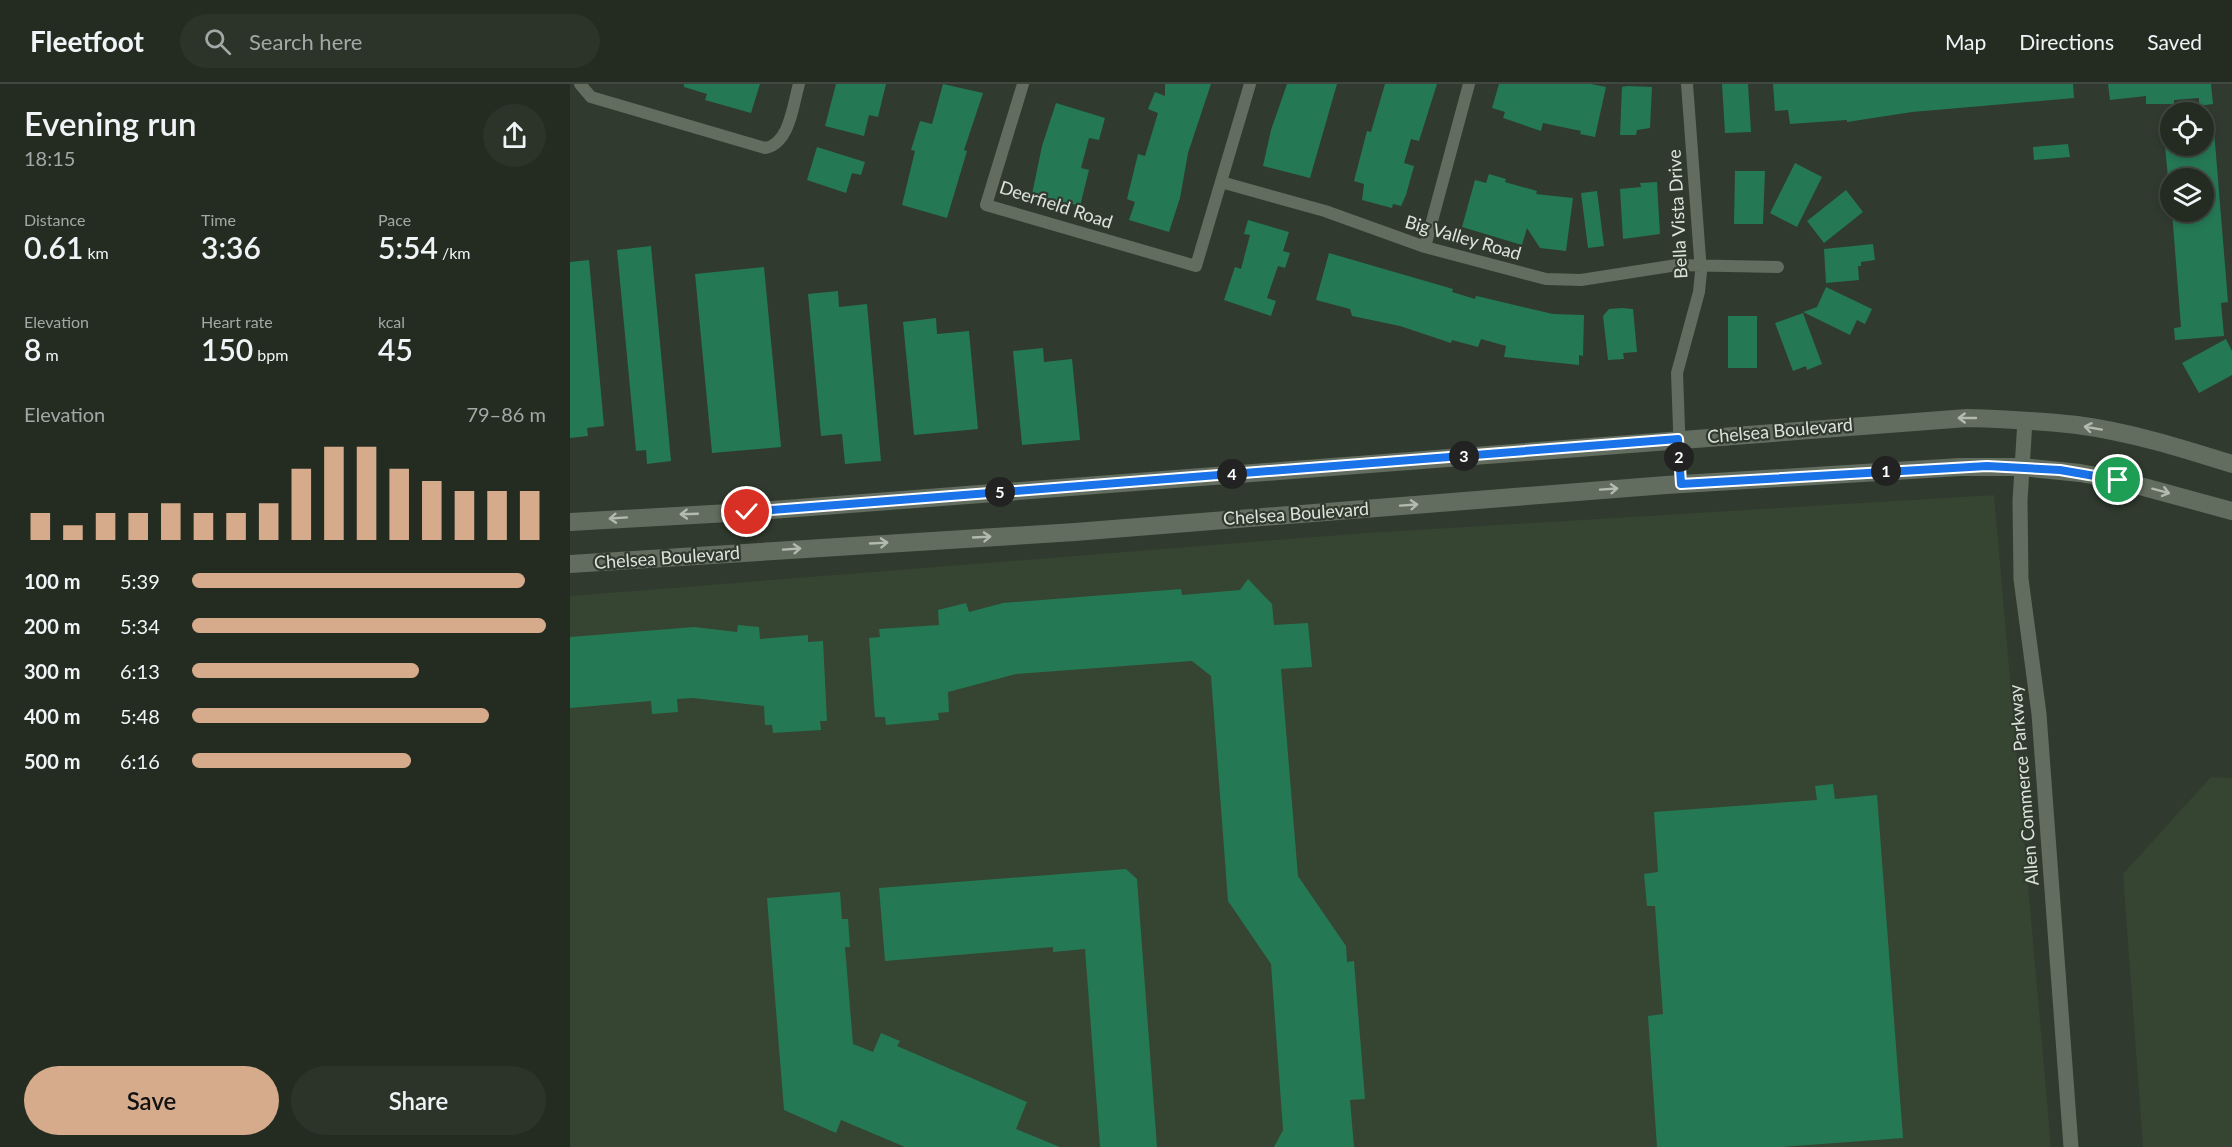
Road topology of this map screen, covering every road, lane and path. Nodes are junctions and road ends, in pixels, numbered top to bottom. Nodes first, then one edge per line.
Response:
1 (579, 84) edge
2 (799, 84) edge
3 (1023, 84) edge
4 (1250, 84) edge
5 (1469, 84) edge
6 (1687, 84) edge
7 (1221, 182) junction
8 (1425, 247) junction
9 (1701, 265) junction
10 (1778, 267) dead end
11 (2025, 420) junction
12 (1678, 439) junction
13 (2232, 464) edge
14 (2021, 467) junction
15 (1681, 484) junction
16 (2232, 511) edge
17 (570, 522) edge
18 (570, 564) edge
19 (2071, 1147) edge

1 - 2 street
3 - 7 street, Deerfield Road
4 - 7 street
5 - 8 street
6 - 9 street, Bella Vista Drive
7 - 8 street, Big Valley Road
8 - 9 street, Big Valley Road
9 - 10 street, Big Valley Road
9 - 12 street, Bella Vista Drive
11 -> 12 main road, Chelsea Boulevard
13 -> 11 main road, Chelsea Boulevard
11 - 14 street, Allen Commerce Parkway
12 - 15 street, Bella Vista Drive
12 -> 17 main road, Chelsea Boulevard
14 - 15 main road, Chelsea Boulevard
14 -> 16 main road, Chelsea Boulevard
14 - 19 street, Allen Commerce Parkway
18 -> 15 main road, Chelsea Boulevard

